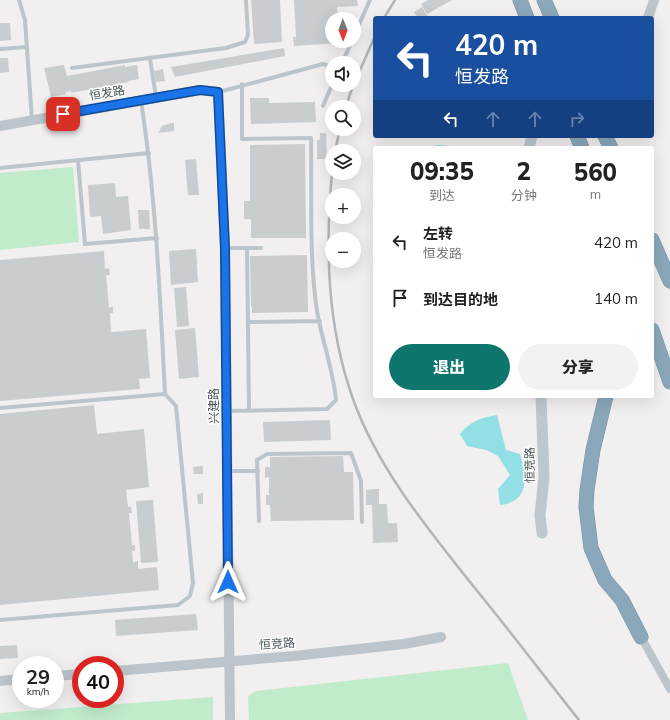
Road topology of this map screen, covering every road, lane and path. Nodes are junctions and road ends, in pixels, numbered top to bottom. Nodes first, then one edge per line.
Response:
1 (19, 0) edge
2 (246, 0) edge
3 (370, 0) edge
4 (520, 0) edge
5 (544, 0) edge
6 (654, 0) edge
7 (526, 16) edge
8 (551, 16) edge
9 (649, 16) edge
10 (361, 20) edge
11 (27, 47) junction
12 (0, 49) edge
13 (150, 59) junction
14 (325, 64) edge
15 (72, 68) dead end
16 (242, 84) junction
17 (218, 92) junction
18 (329, 92) edge
19 (156, 98) junction
20 (141, 100) junction
21 (323, 106) dead end
22 (32, 120) junction
23 (0, 126) edge
24 (149, 153) junction
25 (78, 160) junction
26 (0, 168) edge
27 (157, 238) junction
28 (654, 245) edge
29 (225, 248) junction
30 (247, 248) junction
31 (261, 248) dead end
32 (670, 281) edge
33 (320, 321) junction
34 (248, 322) junction
35 (654, 336) edge
36 (670, 382) edge
37 (165, 394) junction
38 (541, 398) edge
39 (606, 398) edge
40 (0, 408) edge
41 (249, 410) junction
42 (227, 411) junction
43 (227, 471) junction
44 (258, 471) junction
45 (259, 521) dead end
46 (362, 522) dead end
47 (542, 533) dead end
48 (0, 620) edge
49 (441, 637) dead end
50 (641, 637) joint
51 (229, 661) junction
52 (124, 670) edge
53 (12, 680) edge
54 (0, 681) edge
55 (670, 688) edge
56 (230, 720) edge

1 - 11 lane
2 - 13 lane
3 - 10 lane
4 - 7 highway
5 - 8 highway
6 - 9 street
11 - 12 lane
11 - 22 lane
13 - 15 lane
13 - 19 lane
14 - 16 lane
16 - 17 lane
16 - 33 lane
17 - 19 street, 恒发路
17 - 29 street, 兴建路
18 - 21 lane
19 - 20 street, 恒发路
20 - 22 street, 恒发路
20 - 24 lane
22 - 23 street, 恒发路
24 - 25 lane
24 - 27 lane
25 - 26 lane
25 - 27 lane
27 - 37 lane
28 - 32 highway
29 - 30 lane
29 - 42 street, 兴建路
30 - 31 lane
30 - 34 lane
33 - 34 lane
33 - 41 lane
34 - 41 lane
35 - 36 highway
37 - 40 lane
37 - 48 lane
38 - 47 main road, 恒竞路
39 - 50 highway
41 - 42 lane
42 - 43 street, 兴建路
43 - 44 lane
43 - 51 street, 兴建路
44 - 45 lane
44 - 46 lane
49 - 51 street, 恒竞路
50 - 55 street
51 - 52 street, 恒竞路
51 - 56 street, 兴建路
53 - 54 street

